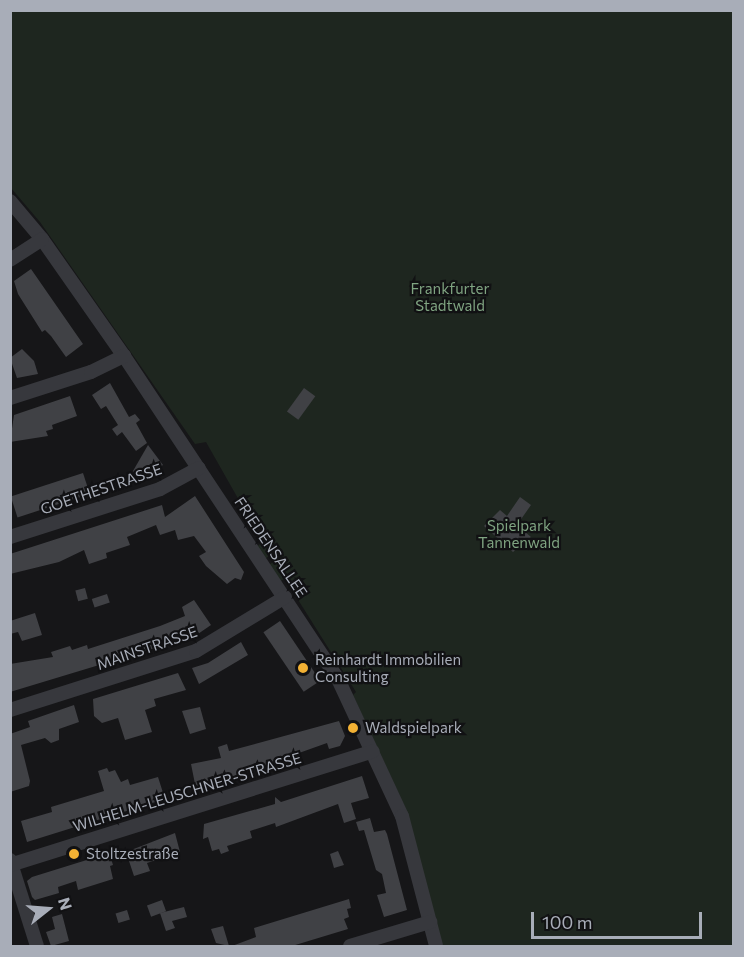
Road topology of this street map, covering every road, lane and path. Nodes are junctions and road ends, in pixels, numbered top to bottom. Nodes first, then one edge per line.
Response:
1 (10, 201) edge
2 (42, 239) junction
3 (10, 260) edge
4 (124, 356) junction
5 (10, 398) edge
6 (199, 468) junction
7 (10, 537) edge
8 (285, 597) junction
9 (10, 710) edge
10 (373, 751) junction
11 (11, 863) edge
12 (430, 922) junction
13 (37, 946) edge
14 (350, 946) edge
15 (436, 946) edge

1 - 2 street, FRIEDENSALLEE
2 - 3 street
2 - 4 street, FRIEDENSALLEE
4 - 5 street
4 - 6 street, FRIEDENSALLEE
6 - 7 street, GOETHESTRASSE
6 - 8 street, FRIEDENSALLEE
8 - 9 street, MAINSTRASSE
8 - 10 street, FRIEDENSALLEE
10 - 11 street, WILHELM-LEUSCHNER-STRASSE
10 - 12 street, FRIEDENSALLEE
11 - 13 street
12 - 14 street
12 - 15 street, FRIEDENSALLEE

